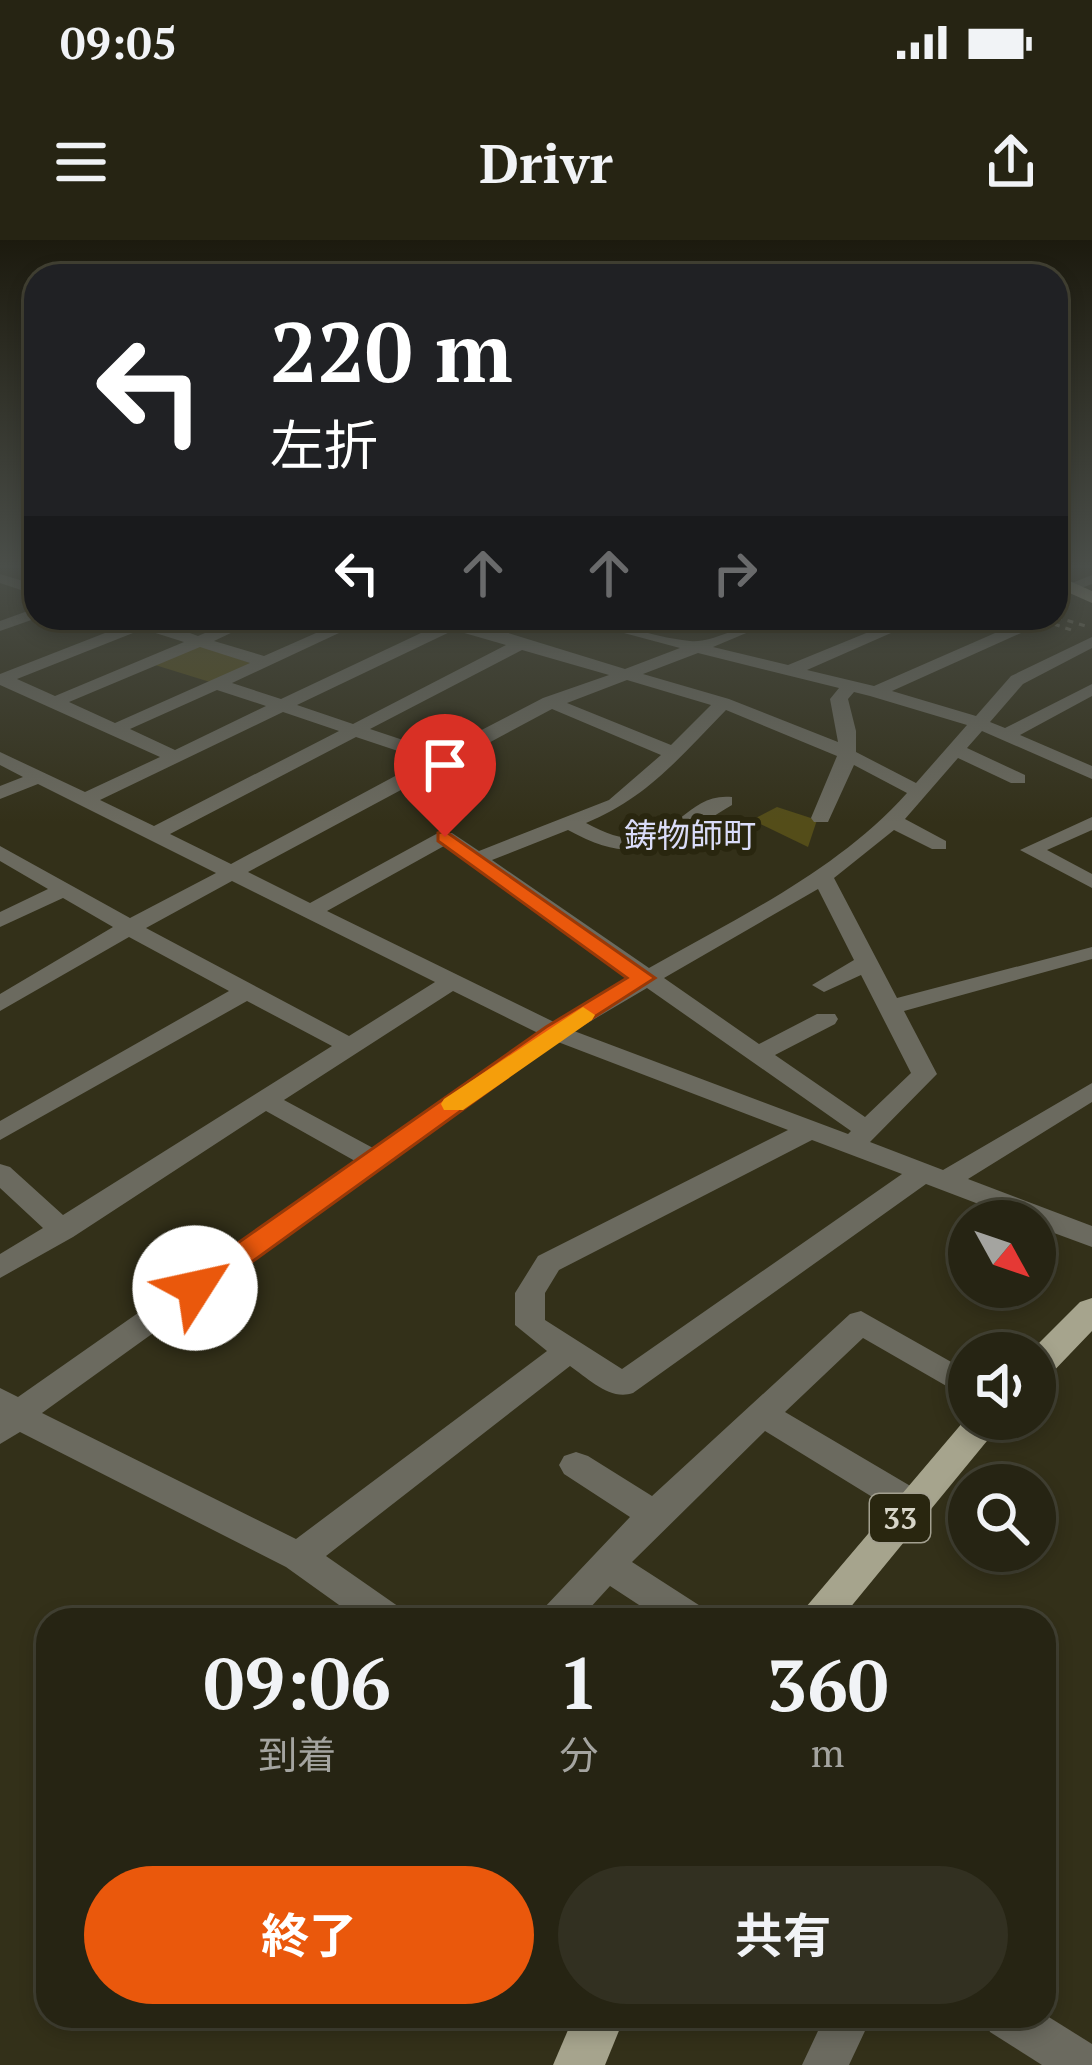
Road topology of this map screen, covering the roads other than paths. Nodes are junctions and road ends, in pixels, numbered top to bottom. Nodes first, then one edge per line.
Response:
1 (65, 652) edge
2 (173, 652) edge
3 (234, 652) edge
4 (287, 652) edge
5 (395, 652) edge
6 (505, 652) edge
7 (538, 652) edge
8 (566, 652) edge
9 (681, 652) edge
10 (703, 652) edge
11 (835, 652) edge
12 (961, 652) edge
13 (1061, 652) edge
14 (555, 657) junction
15 (265, 662) junction
16 (1038, 668) junction
17 (788, 672) junction
18 (618, 675) junction
19 (2, 679) edge
20 (218, 684) junction
21 (849, 686) junction
22 (1092, 688) edge
23 (876, 692) junction
24 (56, 702) junction
25 (549, 702) junction
26 (724, 703) junction
27 (282, 706) junction
28 (976, 722) junction
29 (353, 728) junction
30 (116, 729) junction
31 (1007, 734) junction
32 (1092, 742) edge
33 (957, 751) junction
34 (673, 753) junction
35 (176, 757) junction
36 (848, 757) junction
37 (0, 758) edge
38 (441, 759) junction
39 (1062, 760) junction
40 (1092, 773) edge
41 (40, 777) junction
42 (1018, 779) dead end
43 (918, 791) junction
44 (0, 793) edge
45 (84, 800) junction
46 (725, 801) dead end
47 (821, 818) dead end
48 (892, 821) junction
49 (571, 824) junction
50 (1092, 824) edge
51 (152, 835) junction
52 (939, 845) dead end
53 (2, 855) edge
54 (479, 858) junction
55 (235, 873) junction
56 (823, 878) junction
57 (1092, 882) edge
58 (65, 888) junction
59 (311, 911) junction
60 (0, 920) edge
61 (135, 927) junction
62 (1087, 952) dead end
63 (868, 962) junction
64 (643, 978) junction
65 (454, 981) junction
66 (824, 985) dead end
67 (245, 992) junction
68 (0, 1004) edge
69 (887, 1008) junction
70 (826, 1018) dead end
71 (555, 1032) junction
72 (348, 1045) junction
73 (756, 1055) junction
74 (1092, 1091) edge
75 (263, 1099) junction
76 (814, 1128) junction
77 (0, 1132) edge
78 (860, 1137) junction
79 (374, 1161) junction
80 (0, 1173) edge
81 (936, 1175) junction
82 (63, 1229) junction
83 (1092, 1237) edge
84 (0, 1268) edge
85 (1092, 1310) edge
86 (1056, 1347) edge
87 (567, 1352) junction
88 (948, 1374) edge
89 (762, 1414) junction
90 (5, 1415) edge
91 (968, 1440) edge
92 (576, 1465) dead end
93 (912, 1504) junction
94 (654, 1515) junction
95 (299, 1557) junction
96 (608, 1565) junction
97 (372, 1608) edge
98 (567, 1608) edge
99 (674, 1608) edge
100 (825, 1608) edge
101 (595, 2028) edge
102 (843, 2028) edge
103 (1025, 2028) edge
104 (579, 2065) edge
105 (825, 2065) edge
106 (1084, 2065) edge

1 - 19 street
2 - 24 street
3 - 15 street
4 - 15 street
5 - 27 street
6 - 29 street
7 - 14 street
8 - 14 street
9 - 18 street
10 - 17 street
11 - 17 street
12 - 23 street
13 - 16 street
14 - 18 street
15 - 20 street
16 - 22 street
16 - 28 street
17 - 21 street
18 - 25 street
18 - 26 street
19 - 24 street
20 - 27 street
20 - 30 street
21 - 23 street
21 - 36 street
22 - 31 street
23 - 28 street
24 - 30 street
25 - 34 street
25 - 38 street
26 - 34 street
26 - 36 street
27 - 29 street
27 - 35 street
28 - 31 street
28 - 33 street
29 - 38 street
29 - 51 street
30 - 35 street
31 - 39 street
32 - 39 street
33 - 42 street
33 - 43 street
34 - 49 street
35 - 45 street
36 - 43 street
36 - 47 street
37 - 41 street
38 - 55 street
39 - 40 street
41 - 44 street
41 - 45 street
43 - 48 street
45 - 51 street
46 - 49 street
48 - 52 street
48 - 56 street
49 - 54 street
50 - 57 street
51 - 55 street
53 - 58 street
54 - 59 street
54 - 64 street
55 - 59 street
55 - 61 street
56 - 63 street
56 - 64 street
58 - 60 street
58 - 61 street
59 - 65 street
61 - 67 street
61 - 68 street
62 - 69 street
63 - 66 street
63 - 69 street
64 - 71 street
64 - 73 street
65 - 71 street
65 - 72 street
67 - 72 street
67 - 77 street
69 - 78 street
70 - 73 street
71 - 76 street
71 - 79 street
72 - 75 street
73 - 78 street
74 - 81 street
75 - 79 street
75 - 82 street
76 - 78 street
76 - 87 street
78 - 81 street
79 - 90 street
80 - 82 street
81 - 83 street
81 - 87 street
82 - 84 street
85 - 86 main road
87 - 95 street
88 - 89 street
89 - 93 street
89 - 94 street
90 - 95 street
91 - 93 main road, 33
92 - 94 street
93 - 100 main road, 33
94 - 96 street
95 - 97 street
96 - 98 street
96 - 99 street
101 - 104 main road
102 - 105 street
103 - 106 street

